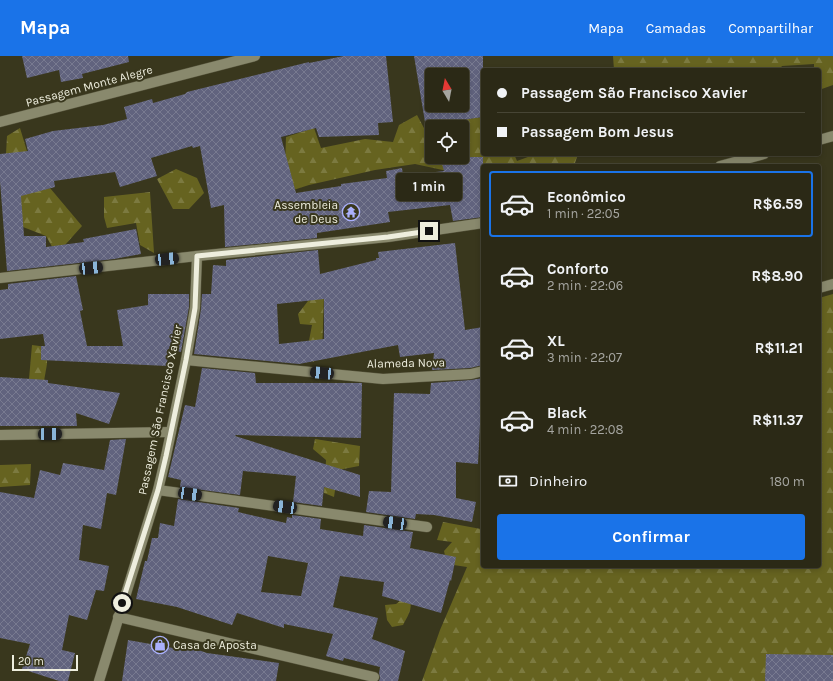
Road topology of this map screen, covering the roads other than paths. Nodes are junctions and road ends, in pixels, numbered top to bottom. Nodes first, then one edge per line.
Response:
1 (255, 56) edge
2 (0, 122) edge
3 (833, 136) edge
4 (821, 139) edge
5 (757, 156) edge
6 (727, 164) edge
7 (481, 223) edge
8 (197, 256) junction
9 (0, 278) edge
10 (833, 284) edge
11 (821, 287) edge
12 (186, 360) junction
13 (481, 372) edge
14 (171, 432) junction
15 (0, 435) edge
16 (158, 490) junction
17 (427, 527) dead end
18 (118, 617) junction
19 (374, 677) dead end
20 (99, 681) edge

1 - 2 street, Passagem Monte Alegre
3 - 4 street
5 - 6 street
7 - 8 street
8 - 9 street
8 - 12 street, Passagem São Francisco Xavier
10 - 11 street
12 - 13 street, Alameda Nova
12 - 14 street, Passagem São Francisco Xavier
14 - 15 street
14 - 16 street, Passagem São Francisco Xavier
16 - 17 street
16 - 18 street, Passagem São Francisco Xavier
18 - 19 street
18 - 20 street, Passagem São Francisco Xavier

